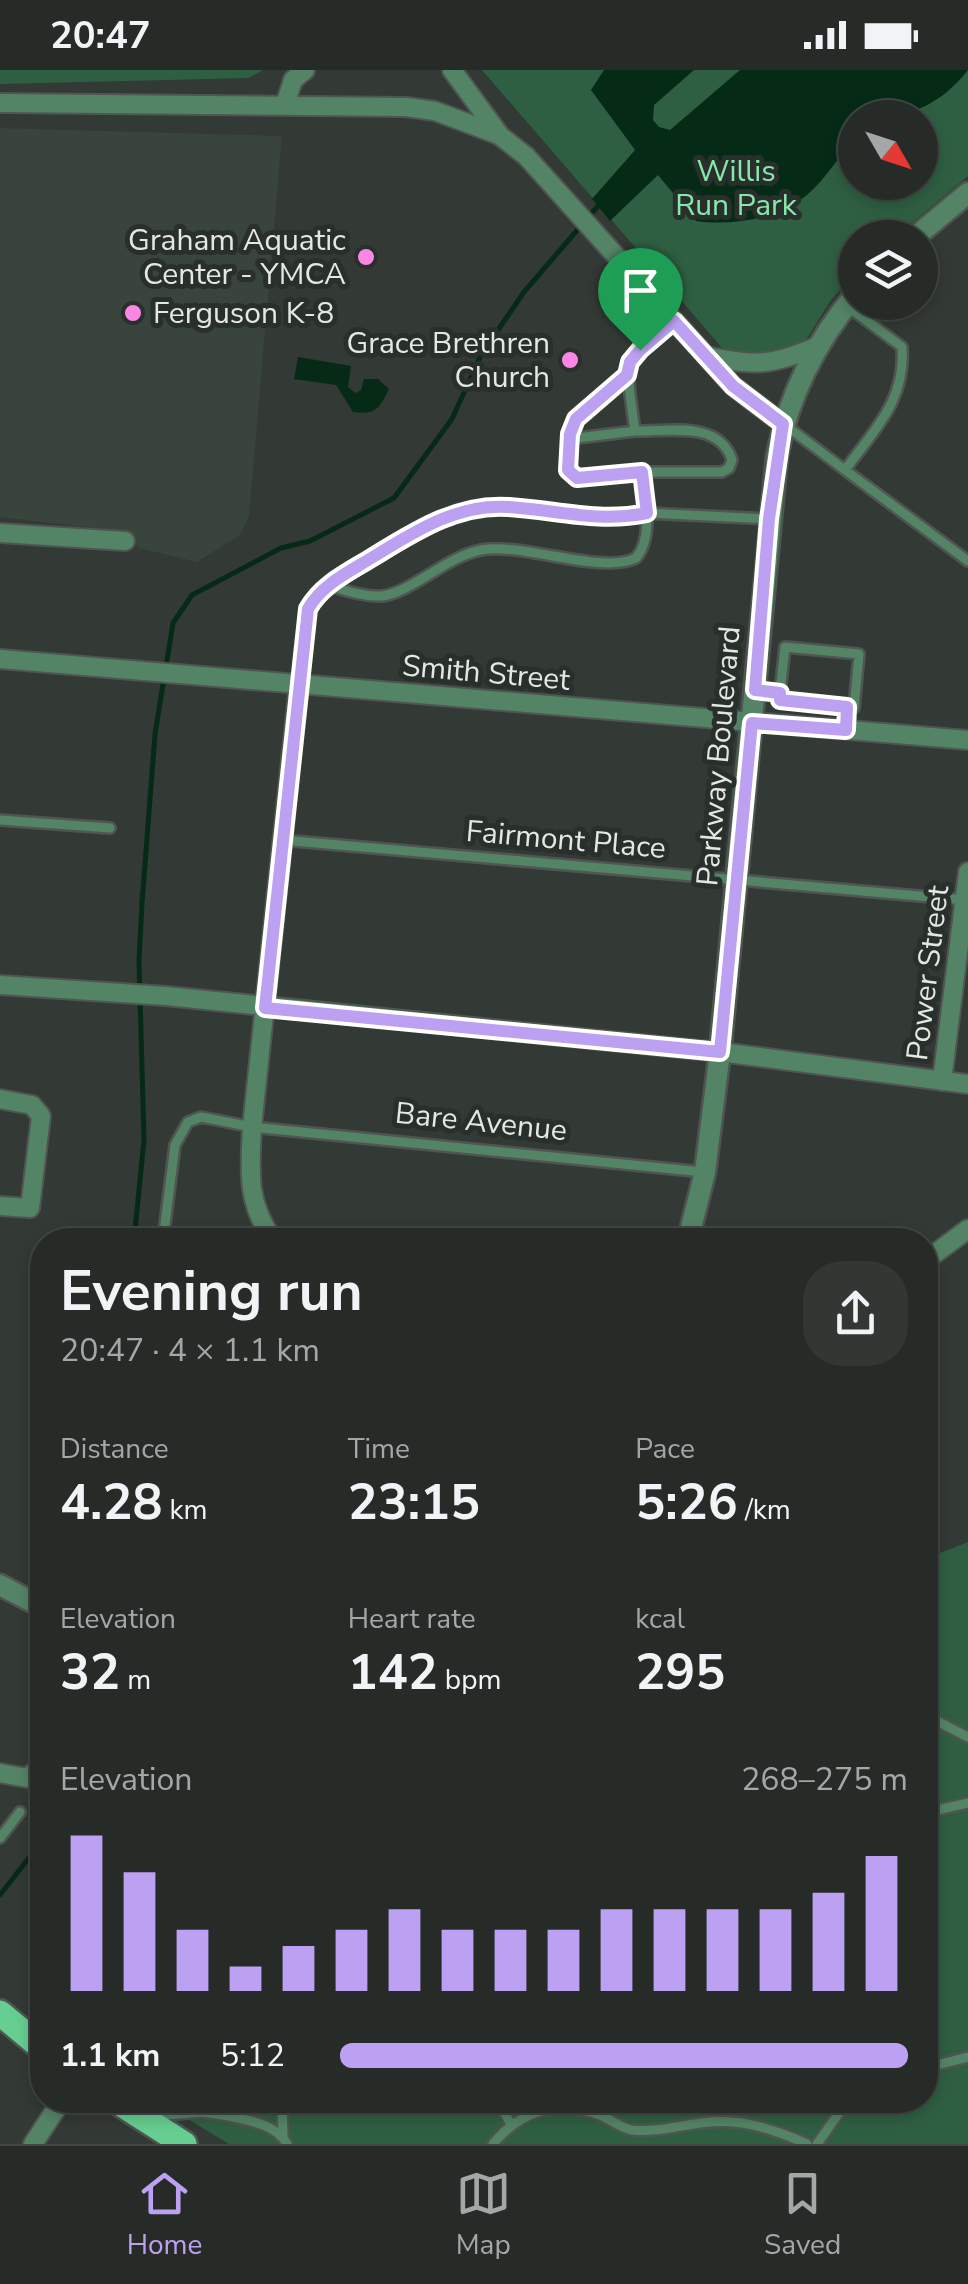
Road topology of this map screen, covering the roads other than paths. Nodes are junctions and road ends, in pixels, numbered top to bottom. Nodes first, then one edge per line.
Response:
1 (305, 70) edge
2 (452, 70) edge
3 (0, 103) edge
4 (284, 105) junction
5 (499, 135) junction
6 (968, 193) edge
7 (936, 220) edge
8 (838, 318) edge
9 (873, 320) edge
10 (674, 321) junction
11 (818, 346) junction
12 (706, 356) junction
13 (627, 375) junction
14 (783, 424) junction
15 (635, 431) junction
16 (569, 438) junction
17 (845, 470) junction
18 (642, 472) junction
19 (647, 513) junction
20 (769, 519) junction
21 (0, 533) edge
22 (125, 541) dead end
23 (968, 561) edge
24 (328, 585) junction
25 (758, 650) junction
26 (784, 653) junction
27 (0, 658) edge
28 (299, 685) junction
29 (755, 690) junction
30 (780, 693) junction
31 (792, 702) junction
32 (847, 707) junction
33 (752, 723) junction
34 (790, 726) junction
35 (846, 730) junction
36 (968, 740) edge
37 (0, 820) edge
38 (110, 828) dead end
39 (282, 840) junction
40 (968, 872) edge
41 (739, 881) junction
42 (965, 900) junction
43 (0, 985) edge
44 (265, 1008) junction
45 (720, 1052) junction
46 (942, 1081) junction
47 (968, 1084) edge
48 (0, 1099) edge
49 (252, 1126) junction
50 (705, 1172) junction
51 (0, 1206) edge
52 (164, 1228) edge
53 (265, 1228) edge
54 (691, 1228) edge
55 (968, 1229) edge
56 (938, 1252) edge
57 (0, 1585) edge
58 (30, 1601) edge
59 (938, 1721) edge
60 (968, 1736) edge
61 (0, 1774) edge
62 (30, 1776) edge
63 (968, 1803) edge
64 (938, 1810) edge
65 (20, 1812) dead end
66 (0, 1838) edge
67 (0, 2014) edge
68 (30, 2038) edge
69 (968, 2057) edge
70 (938, 2065) edge
71 (53, 2113) edge
72 (136, 2113) edge
73 (190, 2113) edge
74 (209, 2113) edge
75 (233, 2113) edge
76 (283, 2113) edge
77 (505, 2113) edge
78 (538, 2113) edge
79 (590, 2113) edge
80 (839, 2113) edge
81 (229, 2116) junction
82 (142, 2117) junction
83 (510, 2123) junction
84 (285, 2140) edge
85 (33, 2144) edge
86 (184, 2144) edge
87 (494, 2144) edge
88 (807, 2144) edge
89 (817, 2144) edge

1 - 4 street
2 - 5 street
3 - 4 street
4 - 5 street
5 - 10 street
6 - 7 street
8 - 11 street, Parkway Boulevard
9 - 17 lane
10 - 12 street
10 - 13 lane
11 - 12 street
11 - 14 street, Parkway Boulevard
12 - 14 street
13 - 15 lane
13 - 16 lane
14 - 17 lane
14 - 20 street, Parkway Boulevard
15 - 16 lane
15 - 18 lane
16 - 18 lane
17 - 23 lane
18 - 19 lane
19 - 20 lane
19 - 24 lane
19 - 24 lane
20 - 25 street, Parkway Boulevard
21 - 22 street
24 - 28 lane
25 - 26 lane
25 - 29 street, Parkway Boulevard
26 - 30 lane
26 - 32 lane
27 - 28 street, Smith Street
28 - 33 street, Smith Street
28 - 39 street
29 - 30 lane
29 - 33 street, Parkway Boulevard
30 - 31 lane
31 - 32 lane
31 - 34 lane
32 - 35 lane
33 - 34 street, Smith Street
33 - 41 street, Parkway Boulevard
34 - 35 street, Smith Street
35 - 36 street, Smith Street
37 - 38 lane
39 - 41 lane, Fairmont Place
39 - 44 street
40 - 42 street, Power Street
41 - 42 lane, Fairmont Place
41 - 45 street, Parkway Boulevard
42 - 46 street, Power Street
43 - 44 street
44 - 45 street
44 - 49 street
45 - 46 street
45 - 50 street, Parkway Boulevard
46 - 47 street
48 - 51 street
49 - 50 lane, Bare Avenue
49 - 52 lane, Bare Avenue
49 - 53 street
50 - 54 street, Parkway Boulevard
55 - 56 street
57 - 58 street
59 - 60 lane
61 - 62 street
63 - 64 lane
65 - 66 lane
67 - 68 main road
69 - 70 lane
71 - 85 street
72 - 82 main road
73 - 82 lane
74 - 81 lane
75 - 81 lane
76 - 84 lane
77 - 83 lane
78 - 83 lane
79 - 88 lane
80 - 89 lane
81 - 84 lane
82 - 86 main road
83 - 87 lane

